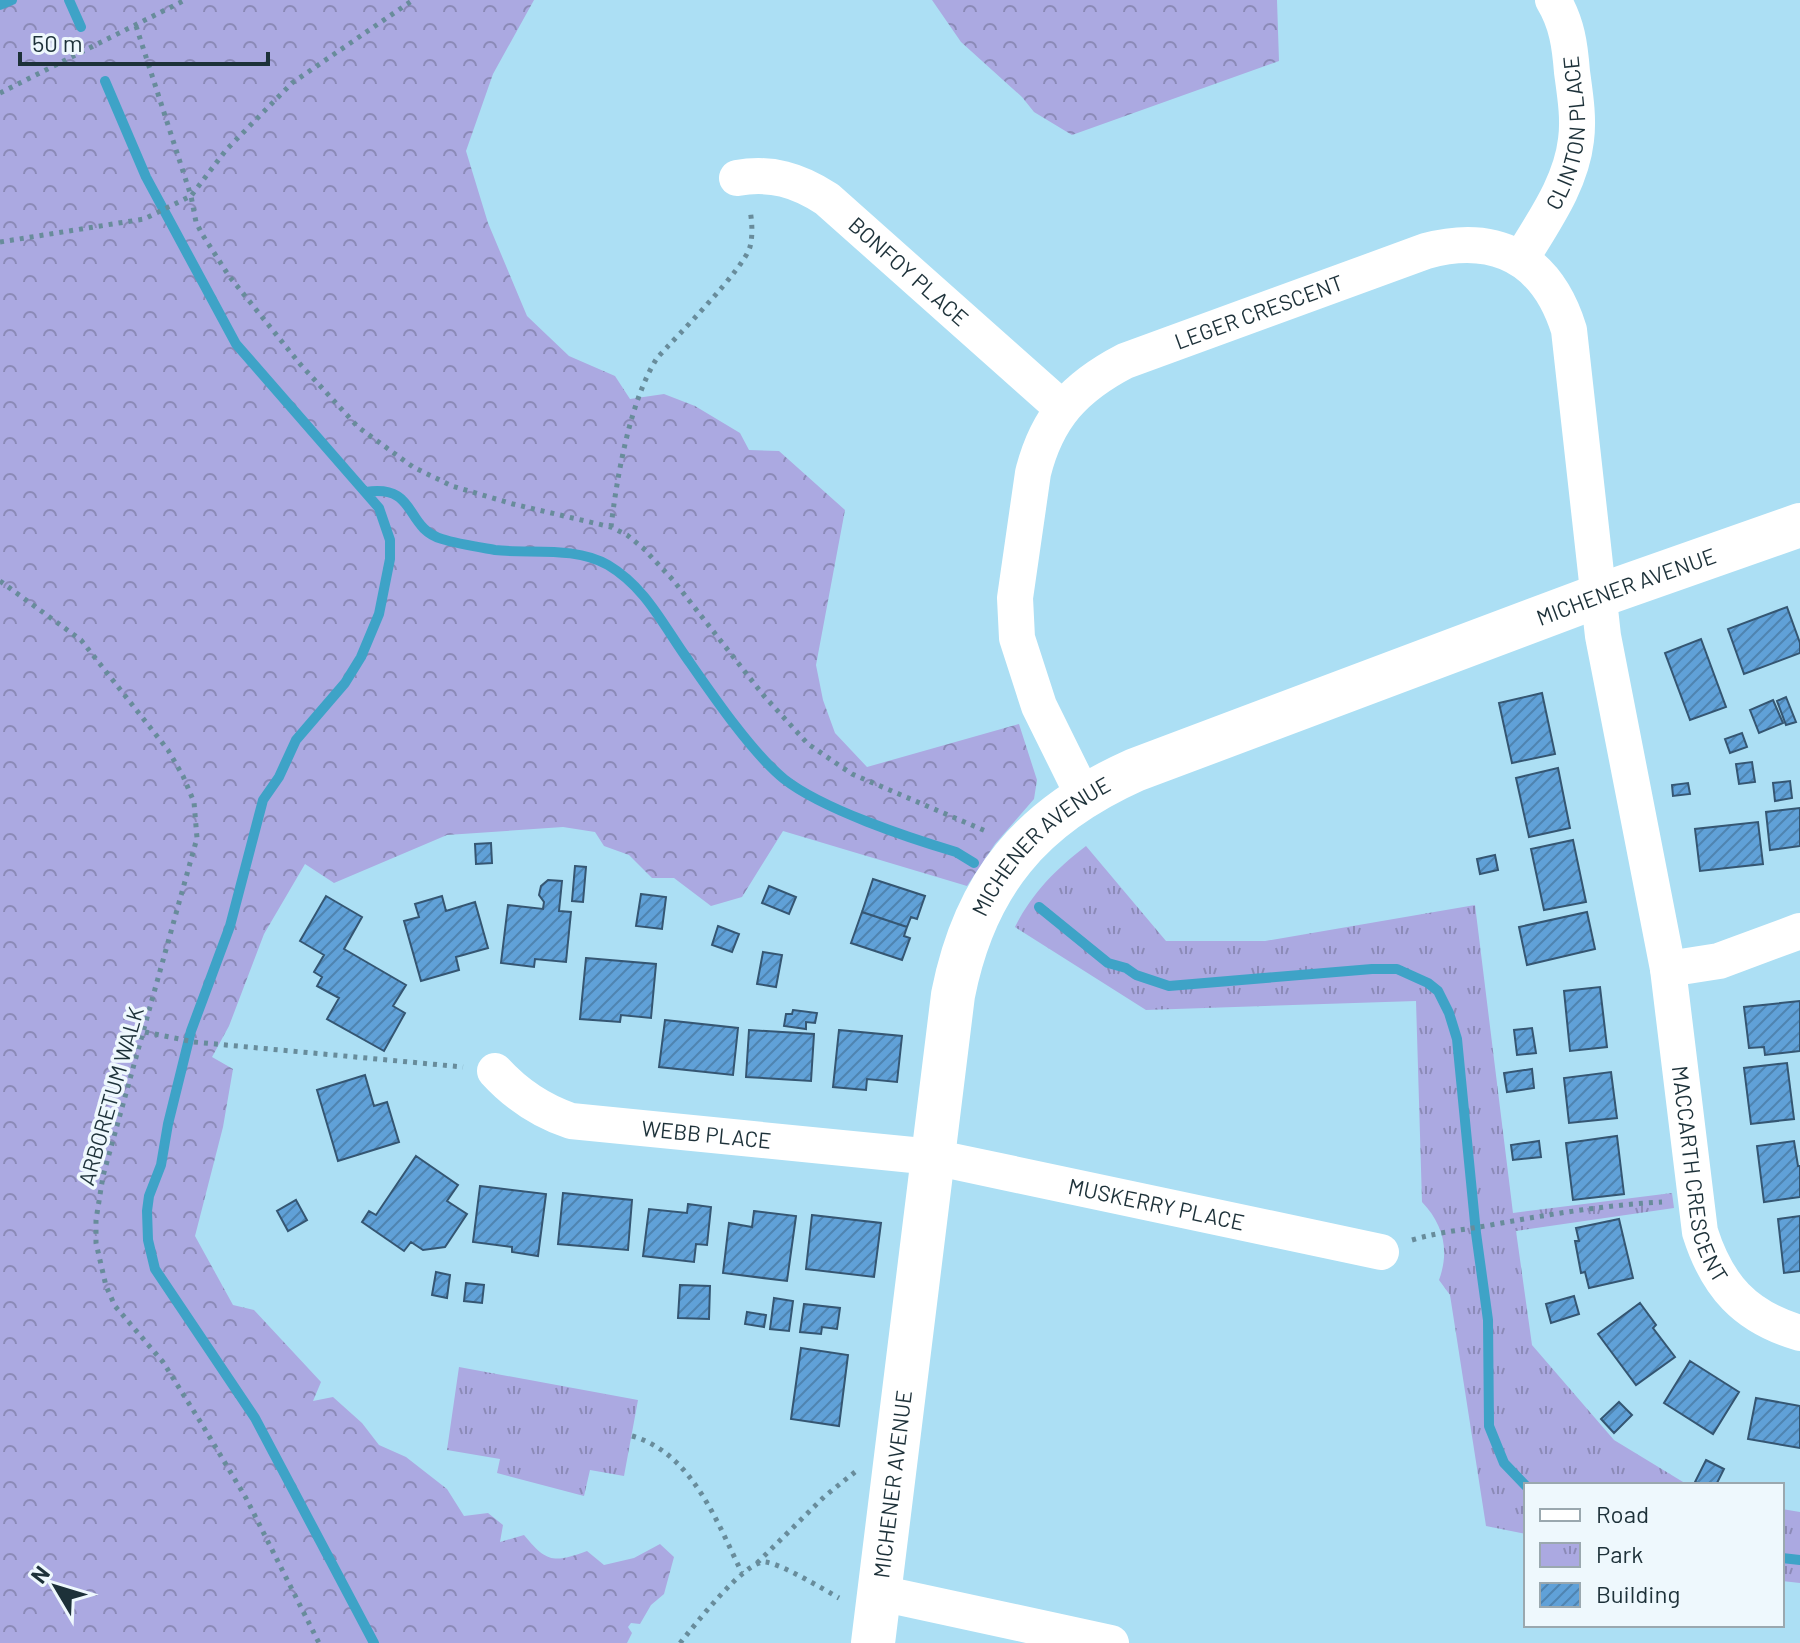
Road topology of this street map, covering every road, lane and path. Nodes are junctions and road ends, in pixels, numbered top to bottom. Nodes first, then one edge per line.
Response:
1 (185, 0) edge
2 (413, 0) edge
3 (1553, 0) edge
4 (136, 26) junction
5 (0, 93) edge
6 (737, 178) joint
7 (191, 196) junction
8 (0, 242) edge
9 (1521, 259) junction
10 (1062, 408) junction
11 (1800, 525) edge
12 (611, 527) junction
13 (0, 581) edge
14 (1598, 596) junction
15 (1083, 795) junction
16 (1016, 854) junction
17 (1800, 931) edge
18 (1668, 969) junction
19 (145, 1032) junction
20 (495, 1071) joint
21 (933, 1157) junction
22 (1695, 1202) junction
23 (1381, 1252) joint
24 (1800, 1333) edge
25 (632, 1436) dead end
26 (898, 1449) junction
27 (756, 1564) junction
28 (742, 1573) junction
29 (863, 1597) junction
30 (319, 1643) edge
31 (680, 1643) edge
32 (873, 1643) edge
33 (1111, 1643) edge

1 - 4 path
2 - 7 path
3 - 9 street, CLINTON PLACE
4 - 5 path
4 - 7 path
6 - 10 street, BONFOY PLACE
6 - 12 path
7 - 8 path
7 - 12 path
9 - 10 street, LEGER CRESCENT
9 - 14 street, LEGER CRESCENT
10 - 15 street, LEGER CRESCENT
11 - 14 street, MICHENER AVENUE
12 - 16 path
13 - 19 path, ARBORETUM WALK
14 - 15 street, MICHENER AVENUE
14 - 18 street, MACCARTH CRESCENT
15 - 16 street, MICHENER AVENUE
16 - 21 street, MICHENER AVENUE
17 - 18 street
18 - 22 street, MACCARTH CRESCENT
19 - 20 path
19 - 30 path, ARBORETUM WALK
20 - 21 street, WEBB PLACE
21 - 23 street, MUSKERRY PLACE
21 - 26 street, MICHENER AVENUE
22 - 23 path
22 - 24 street, MACCARTH CRESCENT
25 - 28 path
26 - 27 path
26 - 29 street, MICHENER AVENUE
27 - 28 path
27 - 29 path
28 - 31 path
29 - 32 street, MICHENER AVENUE
29 - 33 street

